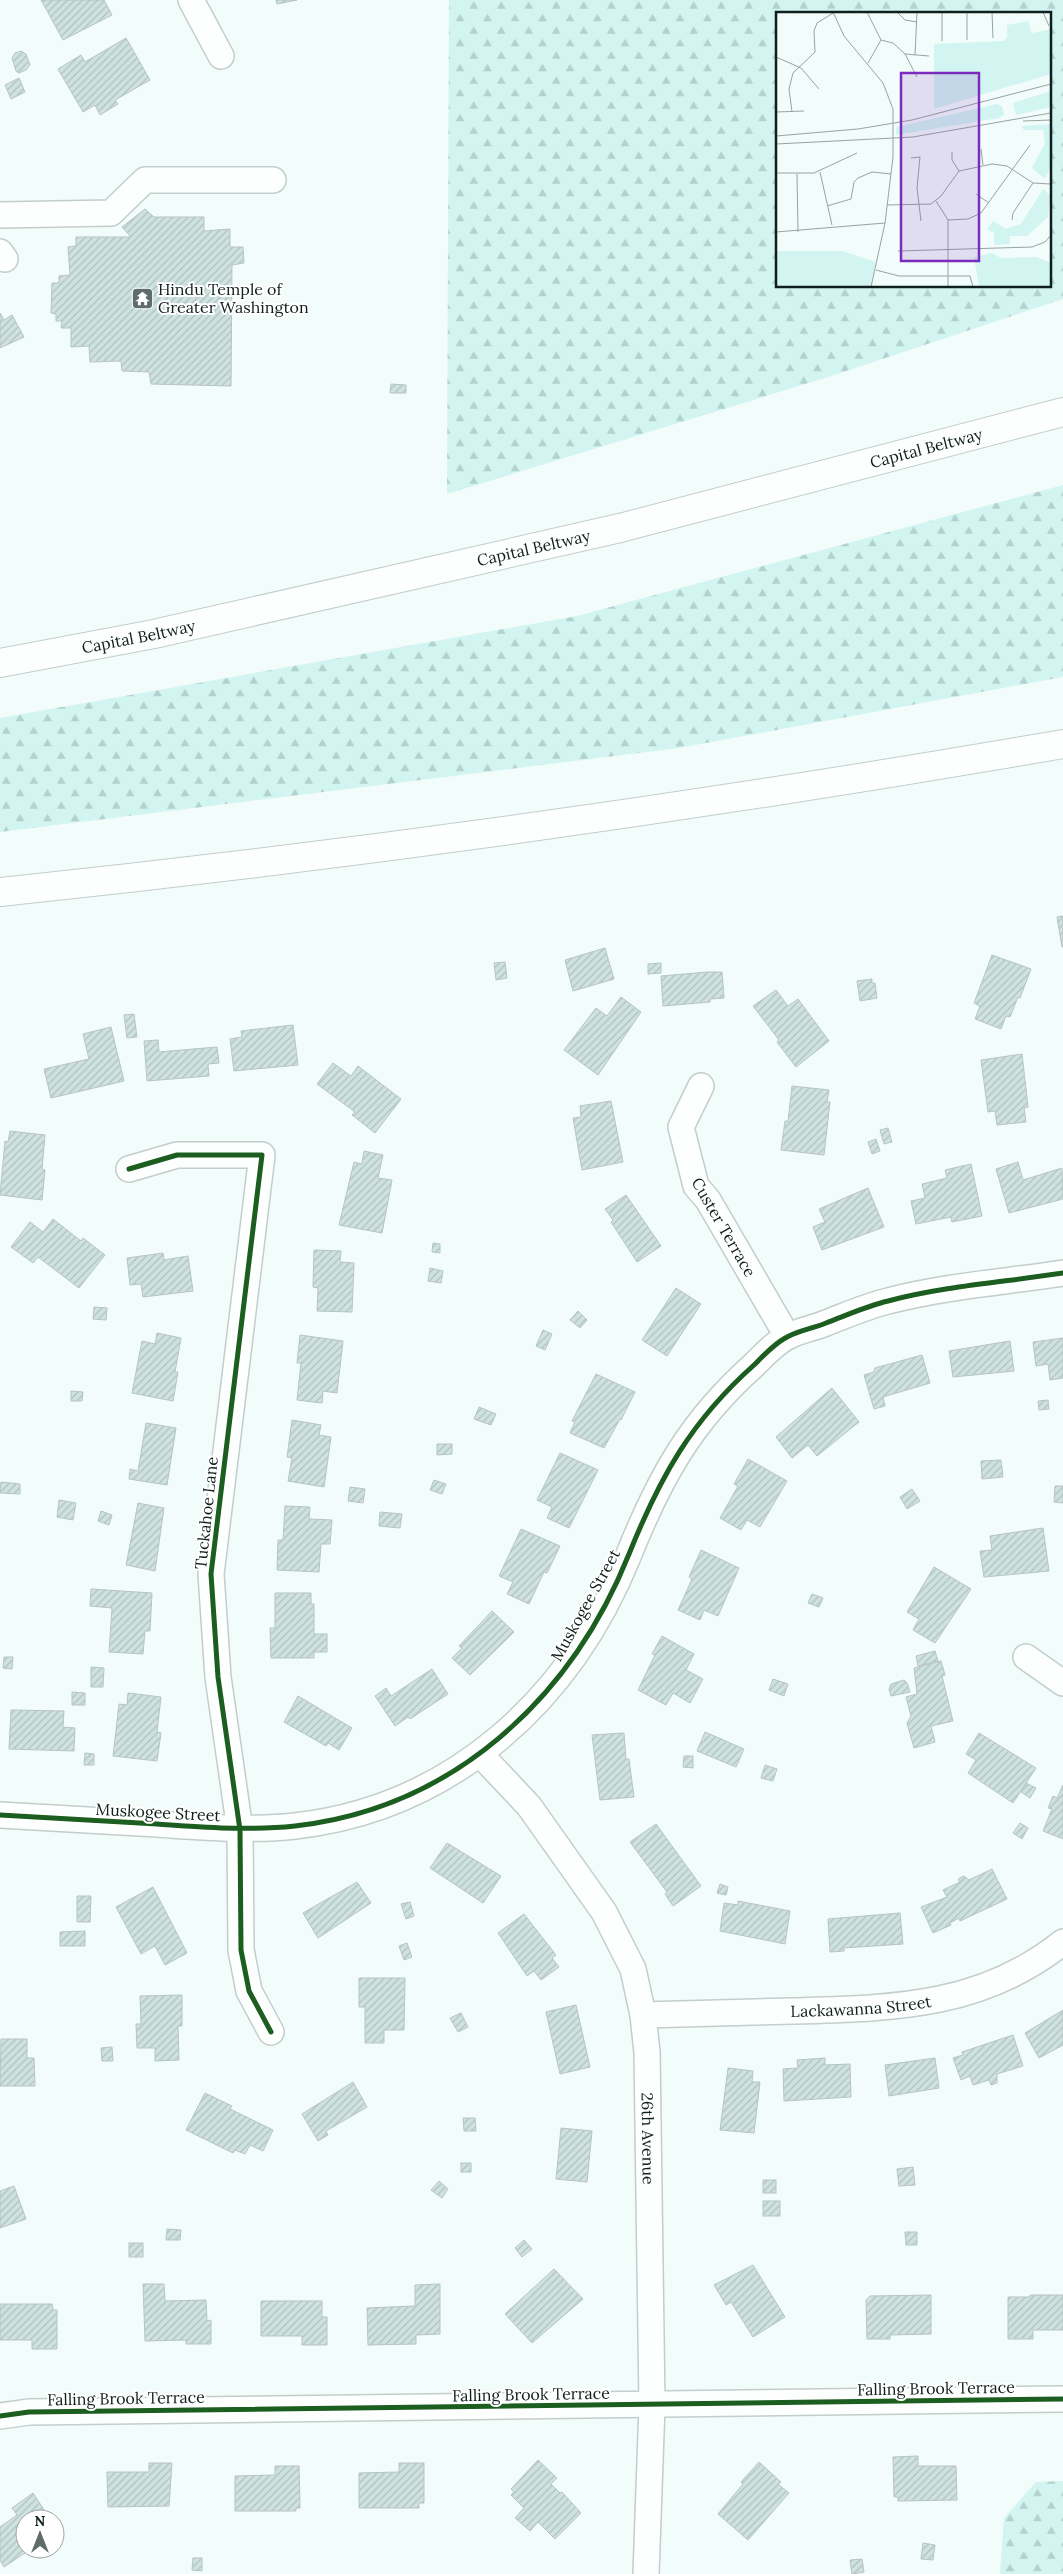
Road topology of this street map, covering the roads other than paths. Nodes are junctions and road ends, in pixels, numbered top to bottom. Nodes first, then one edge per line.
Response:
1 (191, 0) edge
2 (221, 56) dead end
3 (273, 180) dead end
4 (0, 215) edge
5 (1063, 412) edge
6 (0, 663) edge
7 (1063, 744) edge
8 (0, 892) edge
9 (701, 1086) dead end
10 (130, 1169) dead end
11 (1063, 1273) edge
12 (787, 1336) junction
13 (1026, 1657) dead end
14 (1063, 1683) edge
15 (480, 1754) junction
16 (0, 1815) edge
17 (240, 1830) junction
18 (1063, 1942) edge
19 (643, 2015) junction
20 (271, 2032) dead end
21 (1063, 2398) edge
22 (652, 2405) junction
23 (0, 2416) edge
24 (646, 2574) edge

1 - 2 street
3 - 4 street
5 - 6 highway, Capital Beltway
7 - 8 highway
9 - 12 street, Custer Terrace
10 - 17 street, Tuckahoe Lane
11 - 12 street, Muskogee Street
12 - 15 street, Muskogee Street
13 - 14 street
15 - 17 street, Muskogee Street
15 - 19 street, 26th Avenue
16 - 17 street, Muskogee Street
17 - 20 street, Tuckahoe Lane
18 - 19 street, Lackawanna Street
19 - 22 street, 26th Avenue
21 - 22 street, Falling Brook Terrace
22 - 23 street, Falling Brook Terrace
22 - 24 street, 26th Avenue

